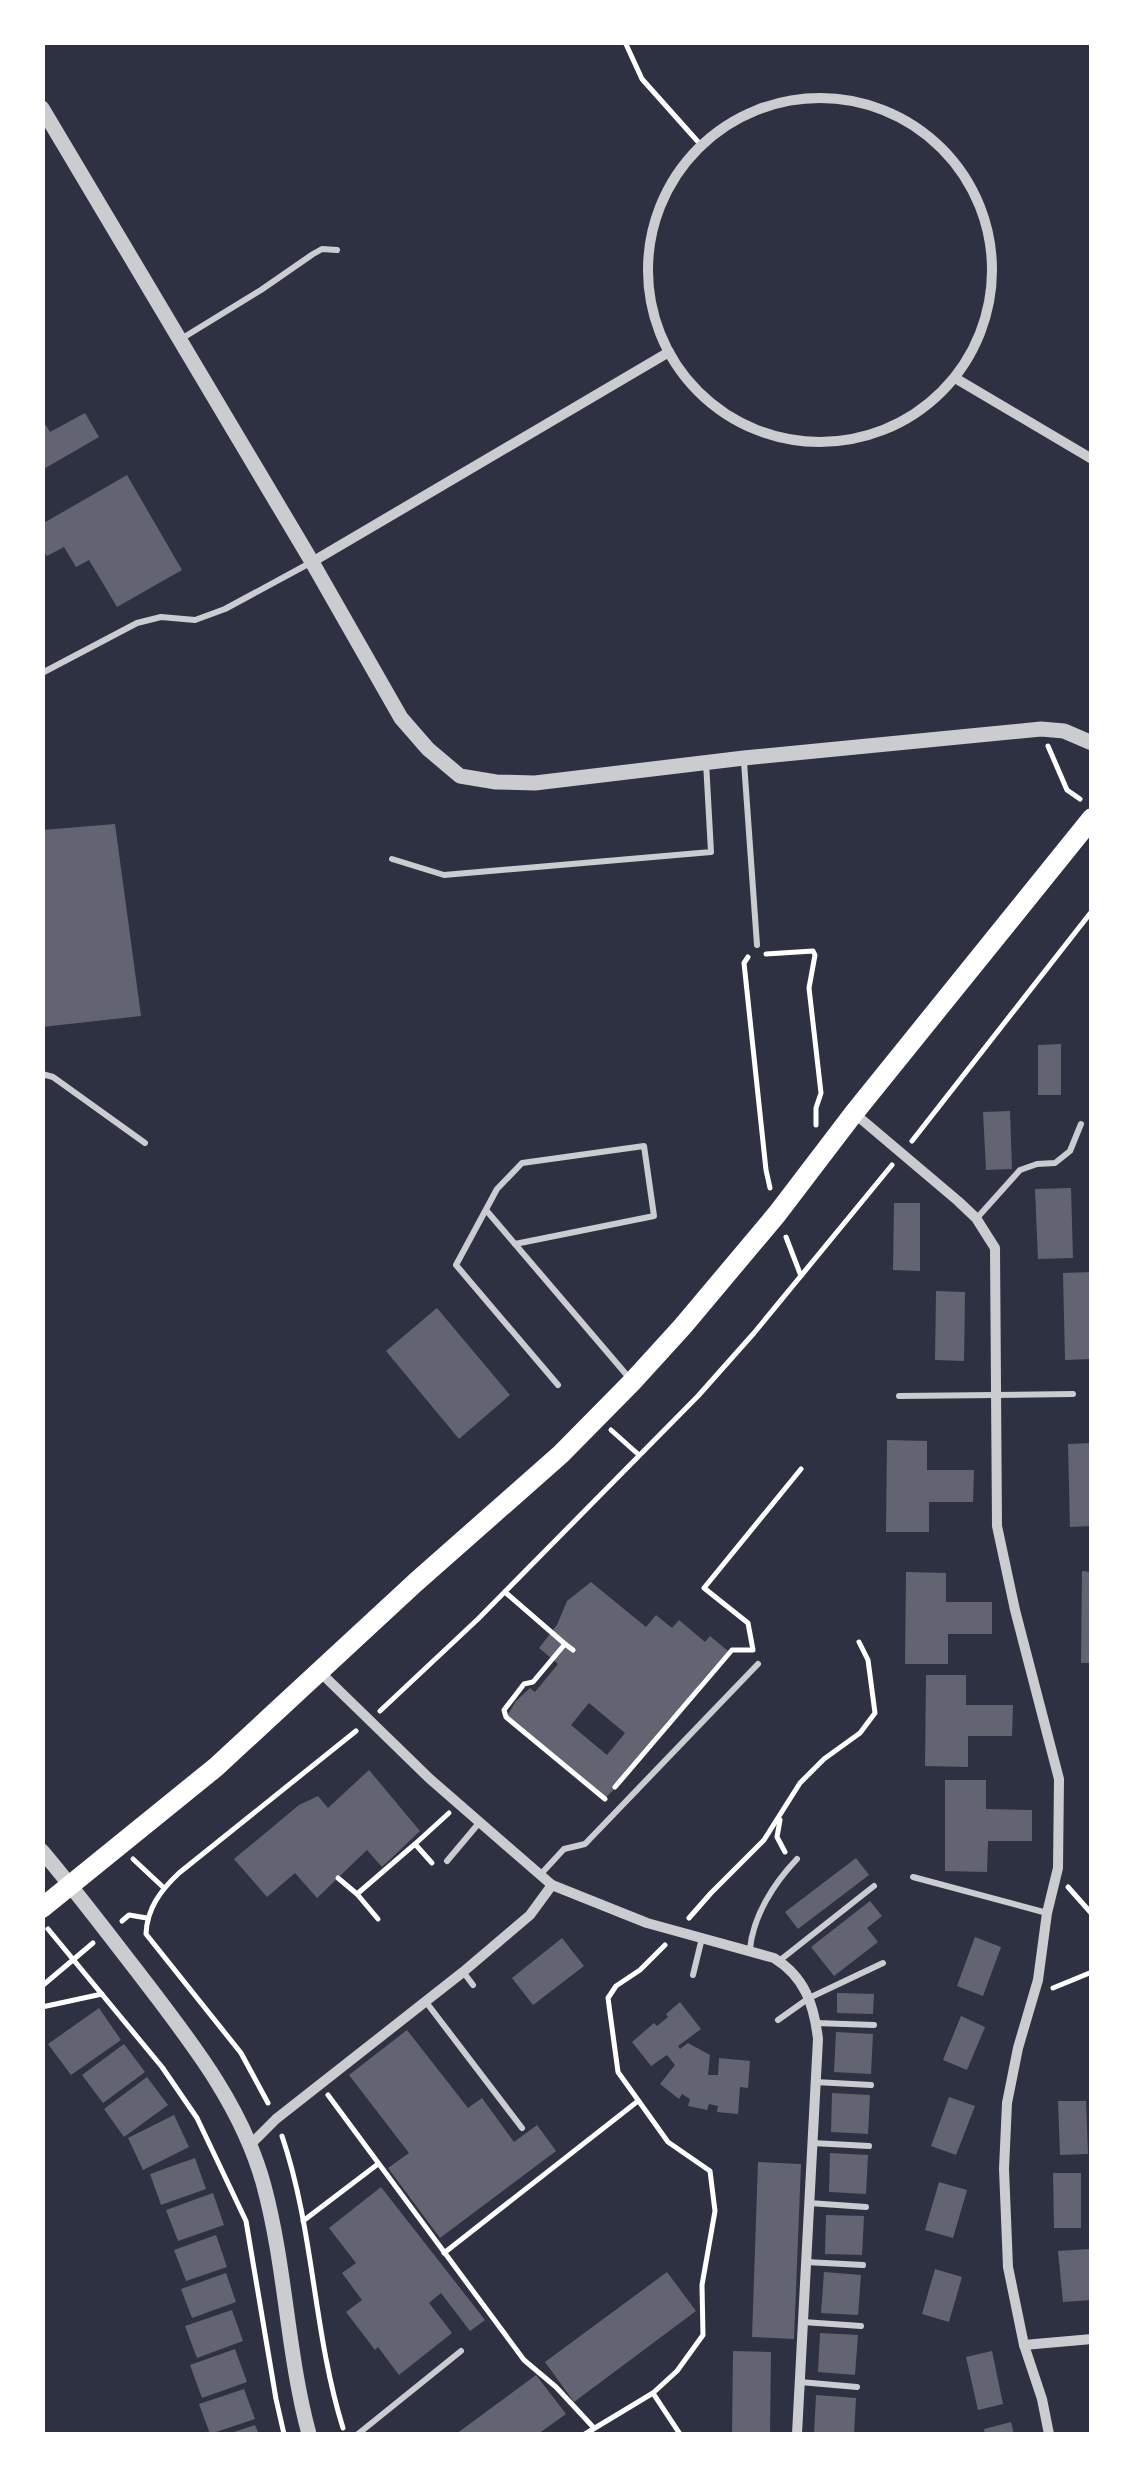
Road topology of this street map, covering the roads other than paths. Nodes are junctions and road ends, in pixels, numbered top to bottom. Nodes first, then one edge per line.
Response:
1 (42, 108) edge
2 (337, 250) dead end
3 (180, 340) junction
4 (669, 352) junction
5 (956, 378) junction
6 (1092, 459) edge
7 (312, 562) junction
8 (42, 672) edge
9 (1092, 743) edge
10 (744, 758) junction
11 (706, 762) junction
12 (1092, 818) edge
13 (392, 859) dead end
14 (757, 945) road end
15 (42, 1074) edge
16 (854, 1113) junction
17 (1082, 1124) dead end
18 (145, 1143) dead end
19 (486, 1210) junction
20 (976, 1218) junction
21 (514, 1244) junction
22 (632, 1382) junction
23 (558, 1385) dead end
24 (1073, 1394) dead end
25 (994, 1395) junction
26 (899, 1396) dead end
27 (758, 1664) dead end
28 (320, 1672) junction
29 (479, 1822) junction
30 (42, 1851) edge
31 (797, 1859) road end
32 (447, 1860) dead end
33 (540, 1876) junction
34 (914, 1876) dead end
35 (72, 1885) junction
36 (552, 1885) junction
37 (874, 1886) dead end
38 (42, 1908) edge
39 (1047, 1914) junction
40 (702, 1938) junction
41 (750, 1949) junction
42 (780, 1961) junction
43 (883, 1963) dead end
44 (463, 1972) junction
45 (693, 1975) dead end
46 (472, 1984) dead end
47 (810, 1998) junction
48 (425, 2001) junction
49 (778, 2020) dead end
50 (816, 2023) junction
51 (874, 2025) dead end
52 (816, 2082) junction
53 (871, 2085) dead end
54 (522, 2128) dead end
55 (812, 2143) junction
56 (250, 2145) junction
57 (869, 2146) dead end
58 (809, 2203) junction
59 (866, 2207) dead end
60 (806, 2262) junction
61 (863, 2265) dead end
62 (803, 2322) junction
63 (861, 2326) dead end
64 (1092, 2339) edge
65 (1024, 2345) junction
66 (461, 2350) dead end
67 (800, 2382) junction
68 (857, 2386) dead end
69 (309, 2434) edge
70 (358, 2434) edge
71 (797, 2434) edge
72 (1049, 2434) edge

1 - 3 street
2 - 3 lane
3 - 7 street
4 - 5 street
4 - 5 street
4 - 7 street
5 - 6 street
7 - 8 lane
7 - 11 street
9 - 10 street
10 - 11 street
10 - 14 lane
11 - 13 lane
12 - 16 highway
15 - 18 lane
16 - 20 street
16 - 22 highway
17 - 20 lane
19 - 21 lane
19 - 21 lane
19 - 23 lane
20 - 25 street
21 - 22 lane
22 - 28 highway
24 - 25 lane
25 - 26 lane
25 - 39 street
27 - 33 lane
28 - 29 street
28 - 35 highway
29 - 32 lane
29 - 33 street
30 - 35 street
31 - 41 lane
33 - 36 street
34 - 39 lane
35 - 38 highway
35 - 56 street
36 - 40 street
36 - 44 street
37 - 42 lane
39 - 65 street
40 - 41 street
40 - 45 lane
41 - 42 street
42 - 47 street
43 - 47 lane
44 - 46 lane
44 - 48 street
47 - 49 lane
47 - 50 street
48 - 54 lane
48 - 56 street
50 - 51 lane
50 - 52 street
52 - 53 lane
52 - 55 street
55 - 57 lane
55 - 58 street
56 - 69 street
58 - 59 lane
58 - 60 street
60 - 61 lane
60 - 62 street
62 - 63 lane
62 - 67 street
64 - 65 street
65 - 72 street
66 - 70 lane
67 - 68 lane
67 - 71 street

